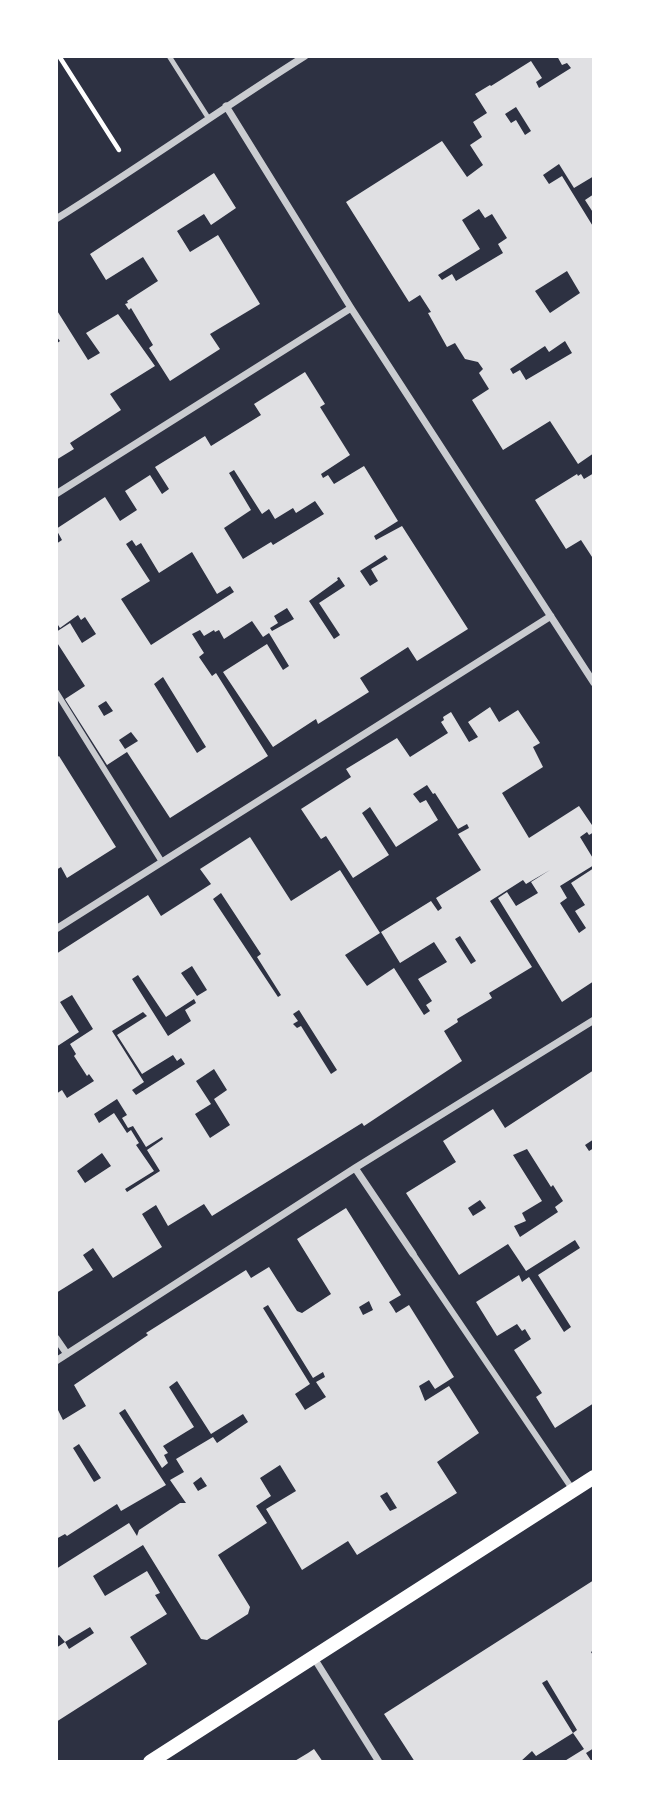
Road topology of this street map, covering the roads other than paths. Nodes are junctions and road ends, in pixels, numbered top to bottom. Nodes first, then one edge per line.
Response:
1 (169, 56) edge
2 (305, 56) edge
3 (226, 106) junction
4 (209, 119) junction
5 (56, 219) edge
6 (351, 308) junction
7 (56, 494) edge
8 (551, 616) junction
9 (594, 683) edge
10 (56, 692) edge
11 (162, 862) junction
12 (56, 929) edge
13 (594, 1020) edge
14 (355, 1168) junction
15 (412, 1254) joint
16 (56, 1338) edge
17 (66, 1354) junction
18 (56, 1361) edge
19 (594, 1477) edge
20 (573, 1490) junction
21 (313, 1657) junction
22 (150, 1762) edge
23 (379, 1762) edge

1 - 4 lane
2 - 3 street
3 - 4 street
3 - 6 street
4 - 5 street
6 - 7 street
6 - 8 street
8 - 9 street
8 - 11 street
10 - 11 street
11 - 12 street
13 - 14 street
14 - 15 street
14 - 17 street
15 - 20 street
16 - 17 street
17 - 18 street
19 - 20 main road
20 - 21 main road
21 - 22 main road
21 - 23 street

